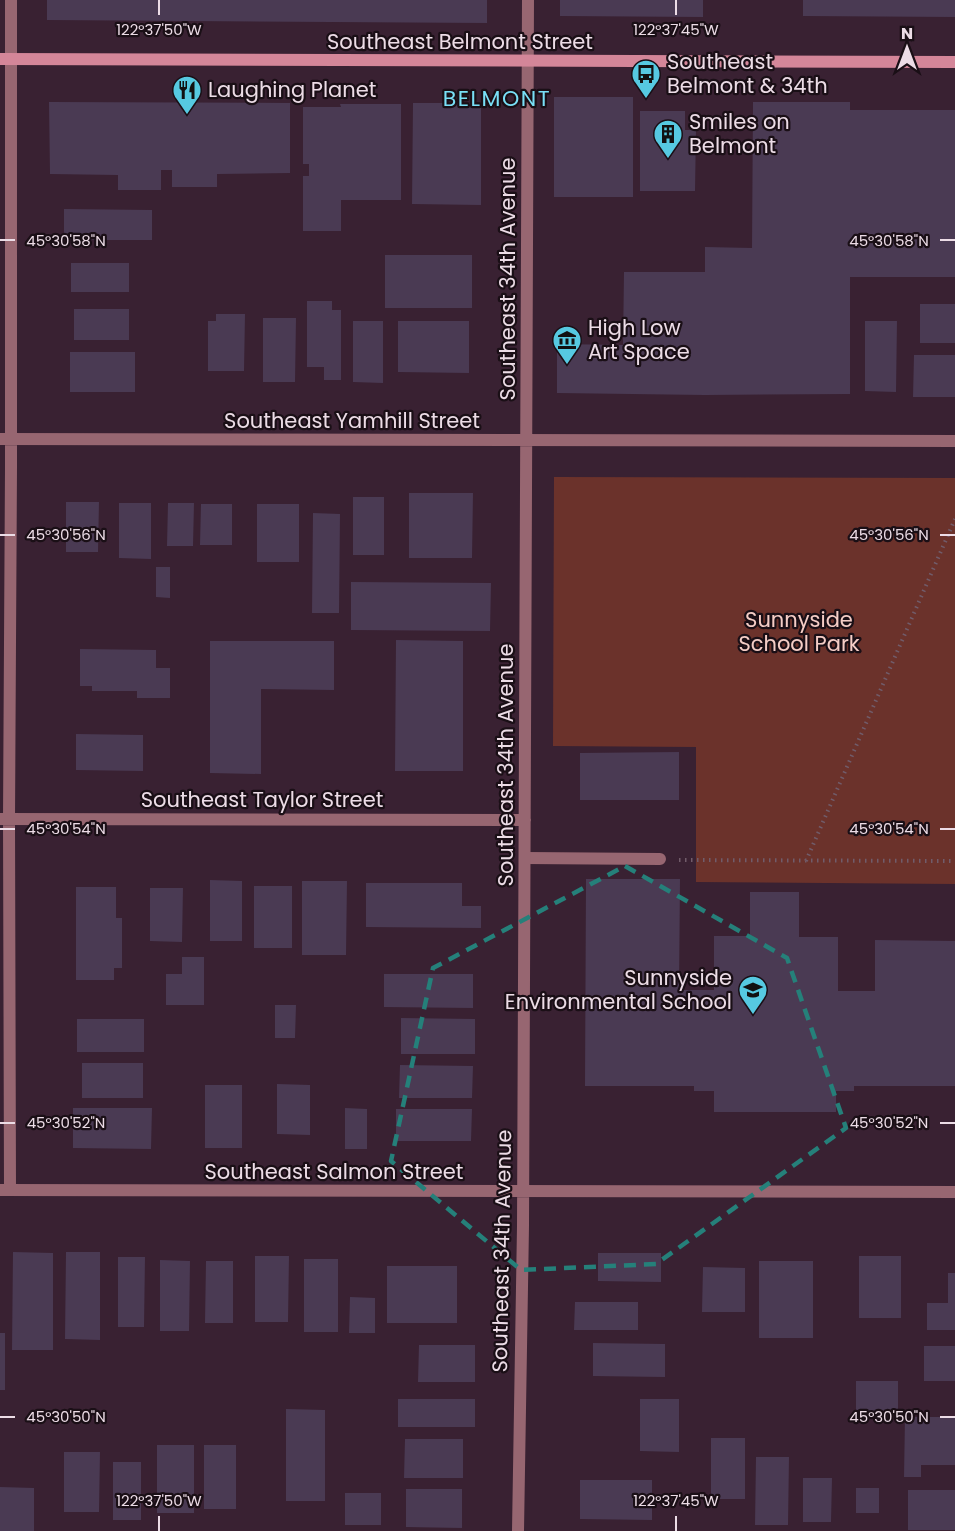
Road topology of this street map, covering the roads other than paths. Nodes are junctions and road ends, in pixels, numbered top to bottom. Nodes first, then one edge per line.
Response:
1 (11, 0) edge
2 (528, 0) edge
3 (6, 59) edge
4 (528, 61) junction
5 (955, 62) edge
6 (6, 440) edge
7 (526, 441) junction
8 (955, 441) edge
9 (4, 819) edge
10 (525, 820) junction
11 (525, 858) junction
12 (660, 860) road end
13 (5, 1190) edge
14 (523, 1192) junction
15 (955, 1192) edge
16 (518, 1531) edge

1 - 3 street
2 - 4 street, Southeast 34th Avenue
3 - 4 main road, Southeast Belmont Street
3 - 6 street
4 - 5 main road, Southeast Belmont Street
4 - 7 street, Southeast 34th Avenue
6 - 7 street, Southeast Yamhill Street
6 - 9 street
7 - 8 street, Southeast Yamhill Street
7 - 10 street, Southeast 34th Avenue
9 - 10 street, Southeast Taylor Street
9 - 13 street
10 - 11 street, Southeast 34th Avenue
11 - 12 street
11 - 14 street, Southeast 34th Avenue
13 - 14 street, Southeast Salmon Street
14 - 15 street, Southeast Salmon Street
14 - 16 street, Southeast 34th Avenue

